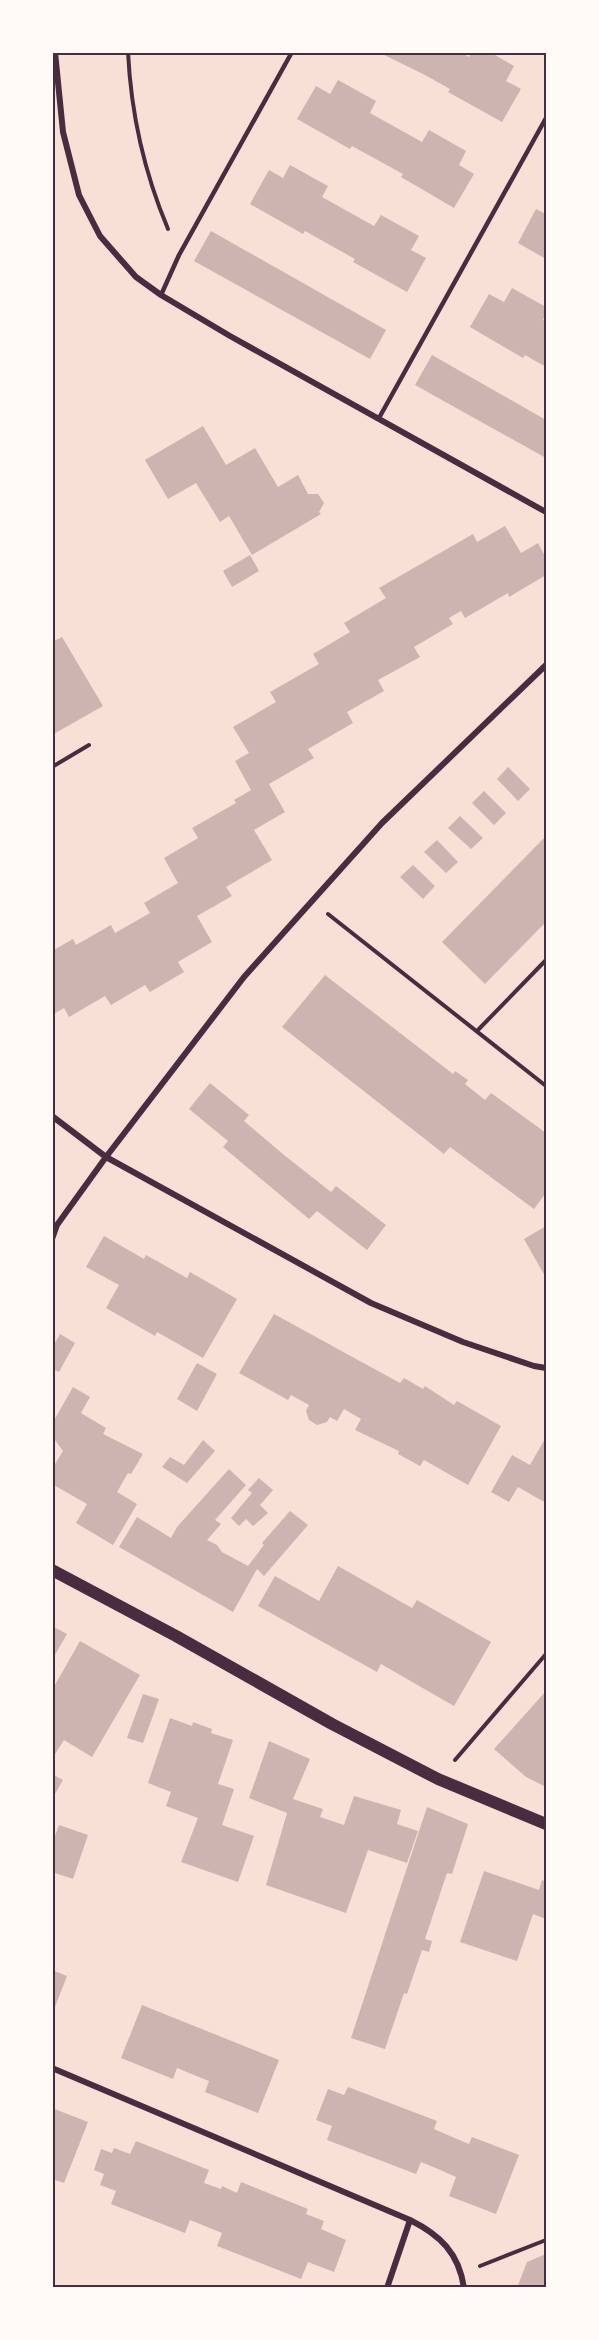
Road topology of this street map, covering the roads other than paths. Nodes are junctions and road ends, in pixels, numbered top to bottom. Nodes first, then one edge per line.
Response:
1 (55, 52) edge
2 (292, 52) edge
3 (546, 118) edge
4 (161, 295) junction
5 (379, 418) junction
6 (546, 512) edge
7 (546, 665) edge
8 (52, 1116) edge
9 (106, 1157) junction
10 (55, 1226) edge
11 (52, 1239) edge
12 (546, 1368) edge
13 (52, 1570) edge
14 (546, 1824) edge
15 (52, 2068) edge
16 (410, 2220) junction
17 (387, 2288) edge
18 (464, 2288) edge

1 - 4 street
2 - 4 lane
3 - 5 lane
4 - 5 street
5 - 6 street
7 - 9 street
8 - 9 street
9 - 10 street
9 - 12 street
10 - 11 street
13 - 14 main road
15 - 16 street
16 - 17 street
16 - 18 street

